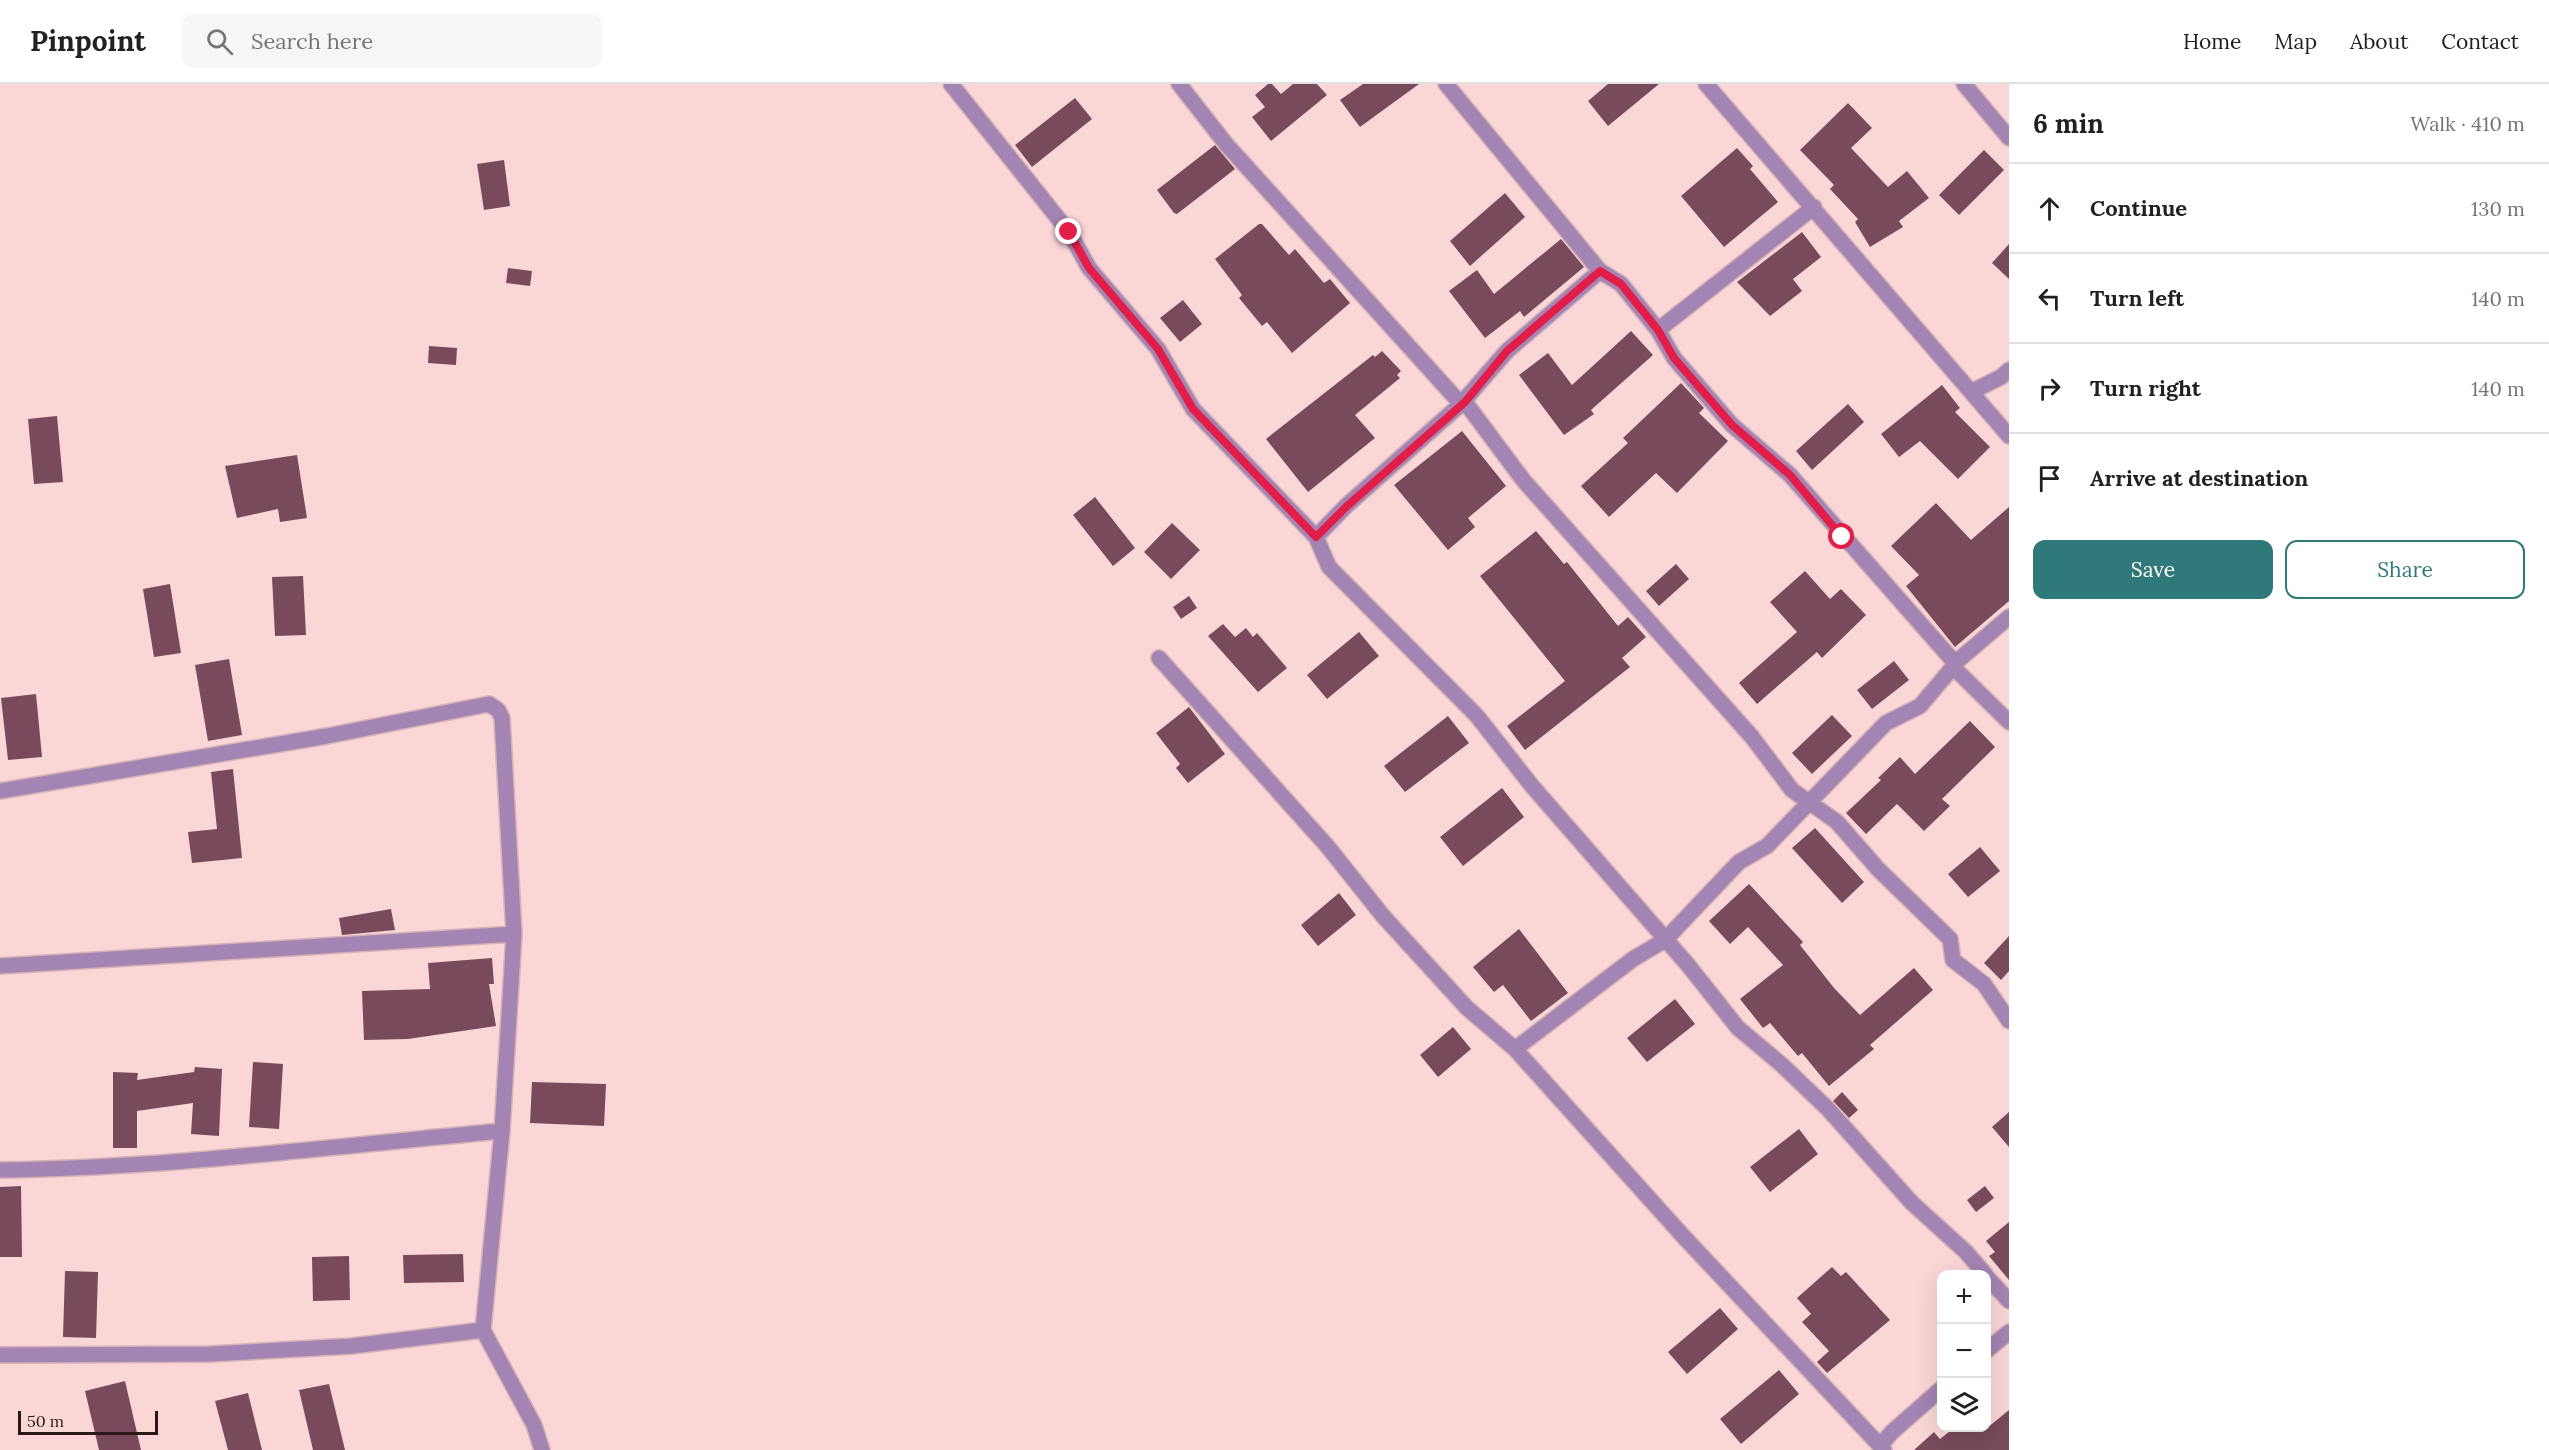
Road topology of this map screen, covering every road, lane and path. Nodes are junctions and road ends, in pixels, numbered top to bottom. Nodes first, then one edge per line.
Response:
1 (951, 84) edge
2 (1179, 84) edge
3 (1446, 84) edge
4 (1706, 84) edge
5 (1964, 84) edge
6 (2009, 138) edge
7 (1814, 207) junction
8 (1600, 271) junction
9 (1658, 330) junction
10 (2009, 370) edge
11 (1972, 391) junction
12 (1463, 403) junction
13 (2009, 436) edge
14 (1316, 537) junction
15 (2009, 617) edge
16 (1159, 658) dead end
17 (1954, 665) junction
18 (2009, 722) edge
19 (0, 791) edge
20 (1809, 803) junction
21 (514, 934) junction
22 (1665, 940) junction
23 (0, 966) edge
24 (2009, 1021) edge
25 (1515, 1049) junction
26 (502, 1131) junction
27 (0, 1170) edge
28 (1981, 1270) edge
29 (1991, 1281) edge
30 (2009, 1301) edge
31 (483, 1330) junction
32 (2009, 1332) edge
33 (1991, 1347) edge
34 (0, 1355) edge
35 (1937, 1392) edge
36 (1882, 1448) edge
37 (542, 1450) edge

1 - 14 street
2 - 12 street
3 - 8 street
4 - 7 street
5 - 6 street
7 - 9 street
7 - 11 street
8 - 9 street
8 - 12 street
9 - 17 street
10 - 11 street
11 - 13 street
12 - 14 street
12 - 20 street
14 - 22 street
15 - 17 street
16 - 25 street
17 - 18 street
17 - 20 street
19 - 21 street
20 - 22 street
20 - 24 street
21 - 23 street
21 - 26 street
22 - 25 street
22 - 28 street
25 - 36 street
26 - 27 street
26 - 31 street
29 - 30 street
31 - 34 street
31 - 37 street
32 - 33 street
35 - 36 street

